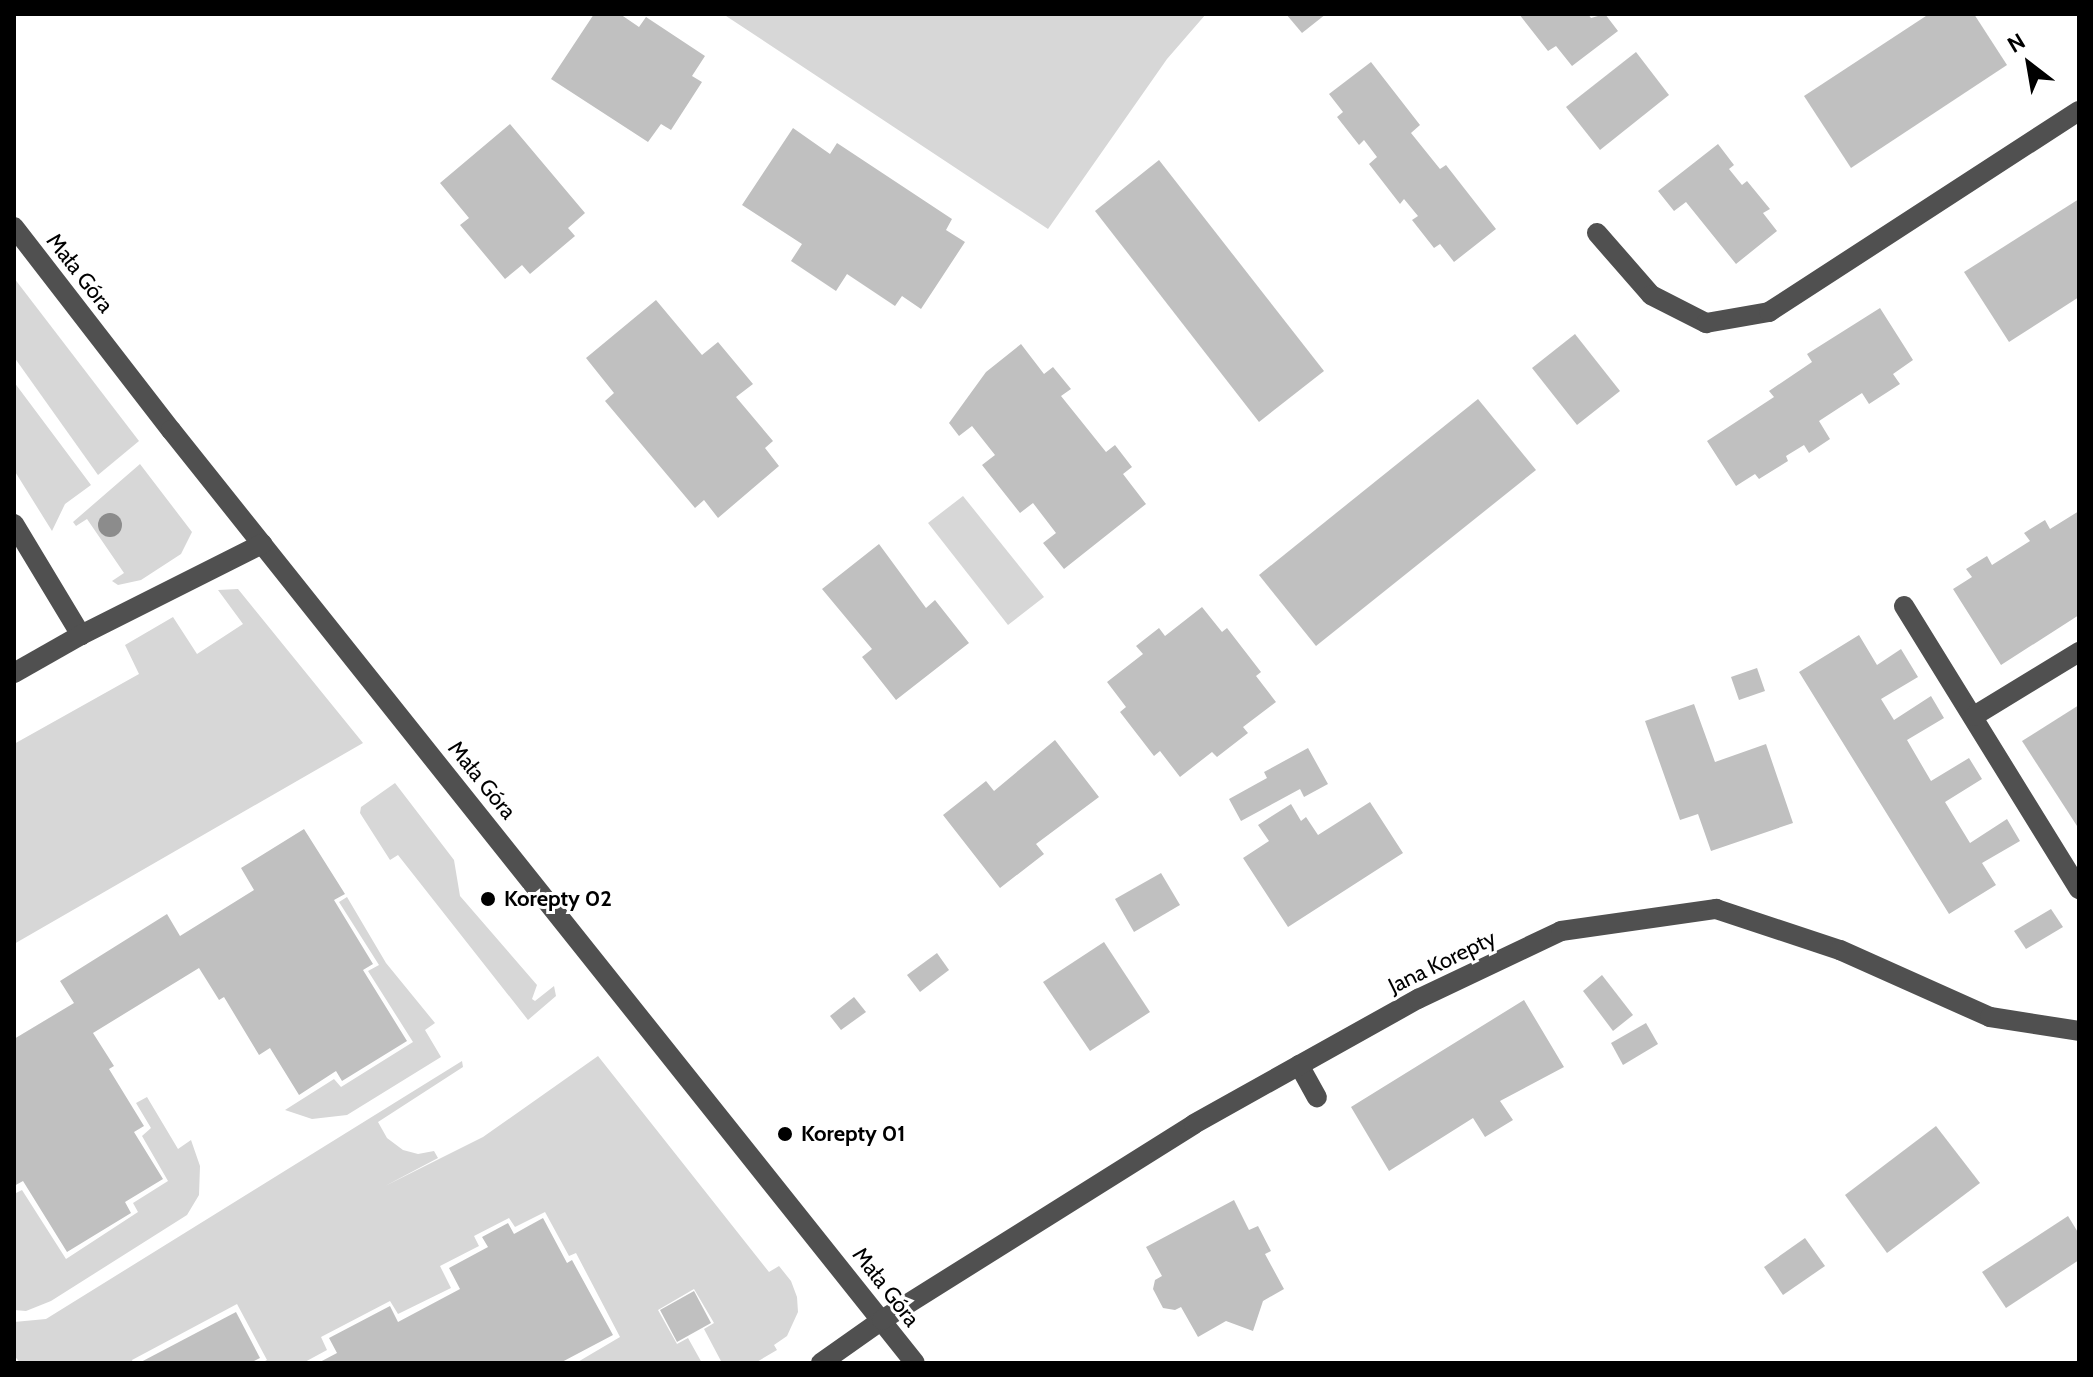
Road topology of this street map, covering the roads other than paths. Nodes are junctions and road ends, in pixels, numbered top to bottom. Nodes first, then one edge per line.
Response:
1 (2079, 111) edge
2 (14, 227) edge
3 (1597, 233) dead end
4 (14, 524) edge
5 (262, 544) junction
6 (1904, 606) dead end
7 (81, 635) junction
8 (2079, 652) edge
9 (14, 673) edge
10 (1974, 716) junction
11 (2079, 889) edge
12 (2079, 1031) edge
13 (1299, 1065) junction
14 (1317, 1097) dead end
15 (882, 1320) junction
16 (821, 1363) edge
17 (915, 1363) edge

1 - 3 street
2 - 5 street, Mała Góra
4 - 7 street
5 - 7 street
5 - 15 street, Mała Góra
6 - 10 street
7 - 9 street
8 - 10 street
10 - 11 street
12 - 13 street, Jana Korepty
13 - 14 street
13 - 15 street, Jana Korepty
15 - 16 street, Jana Korepty
15 - 17 street, Mała Góra

